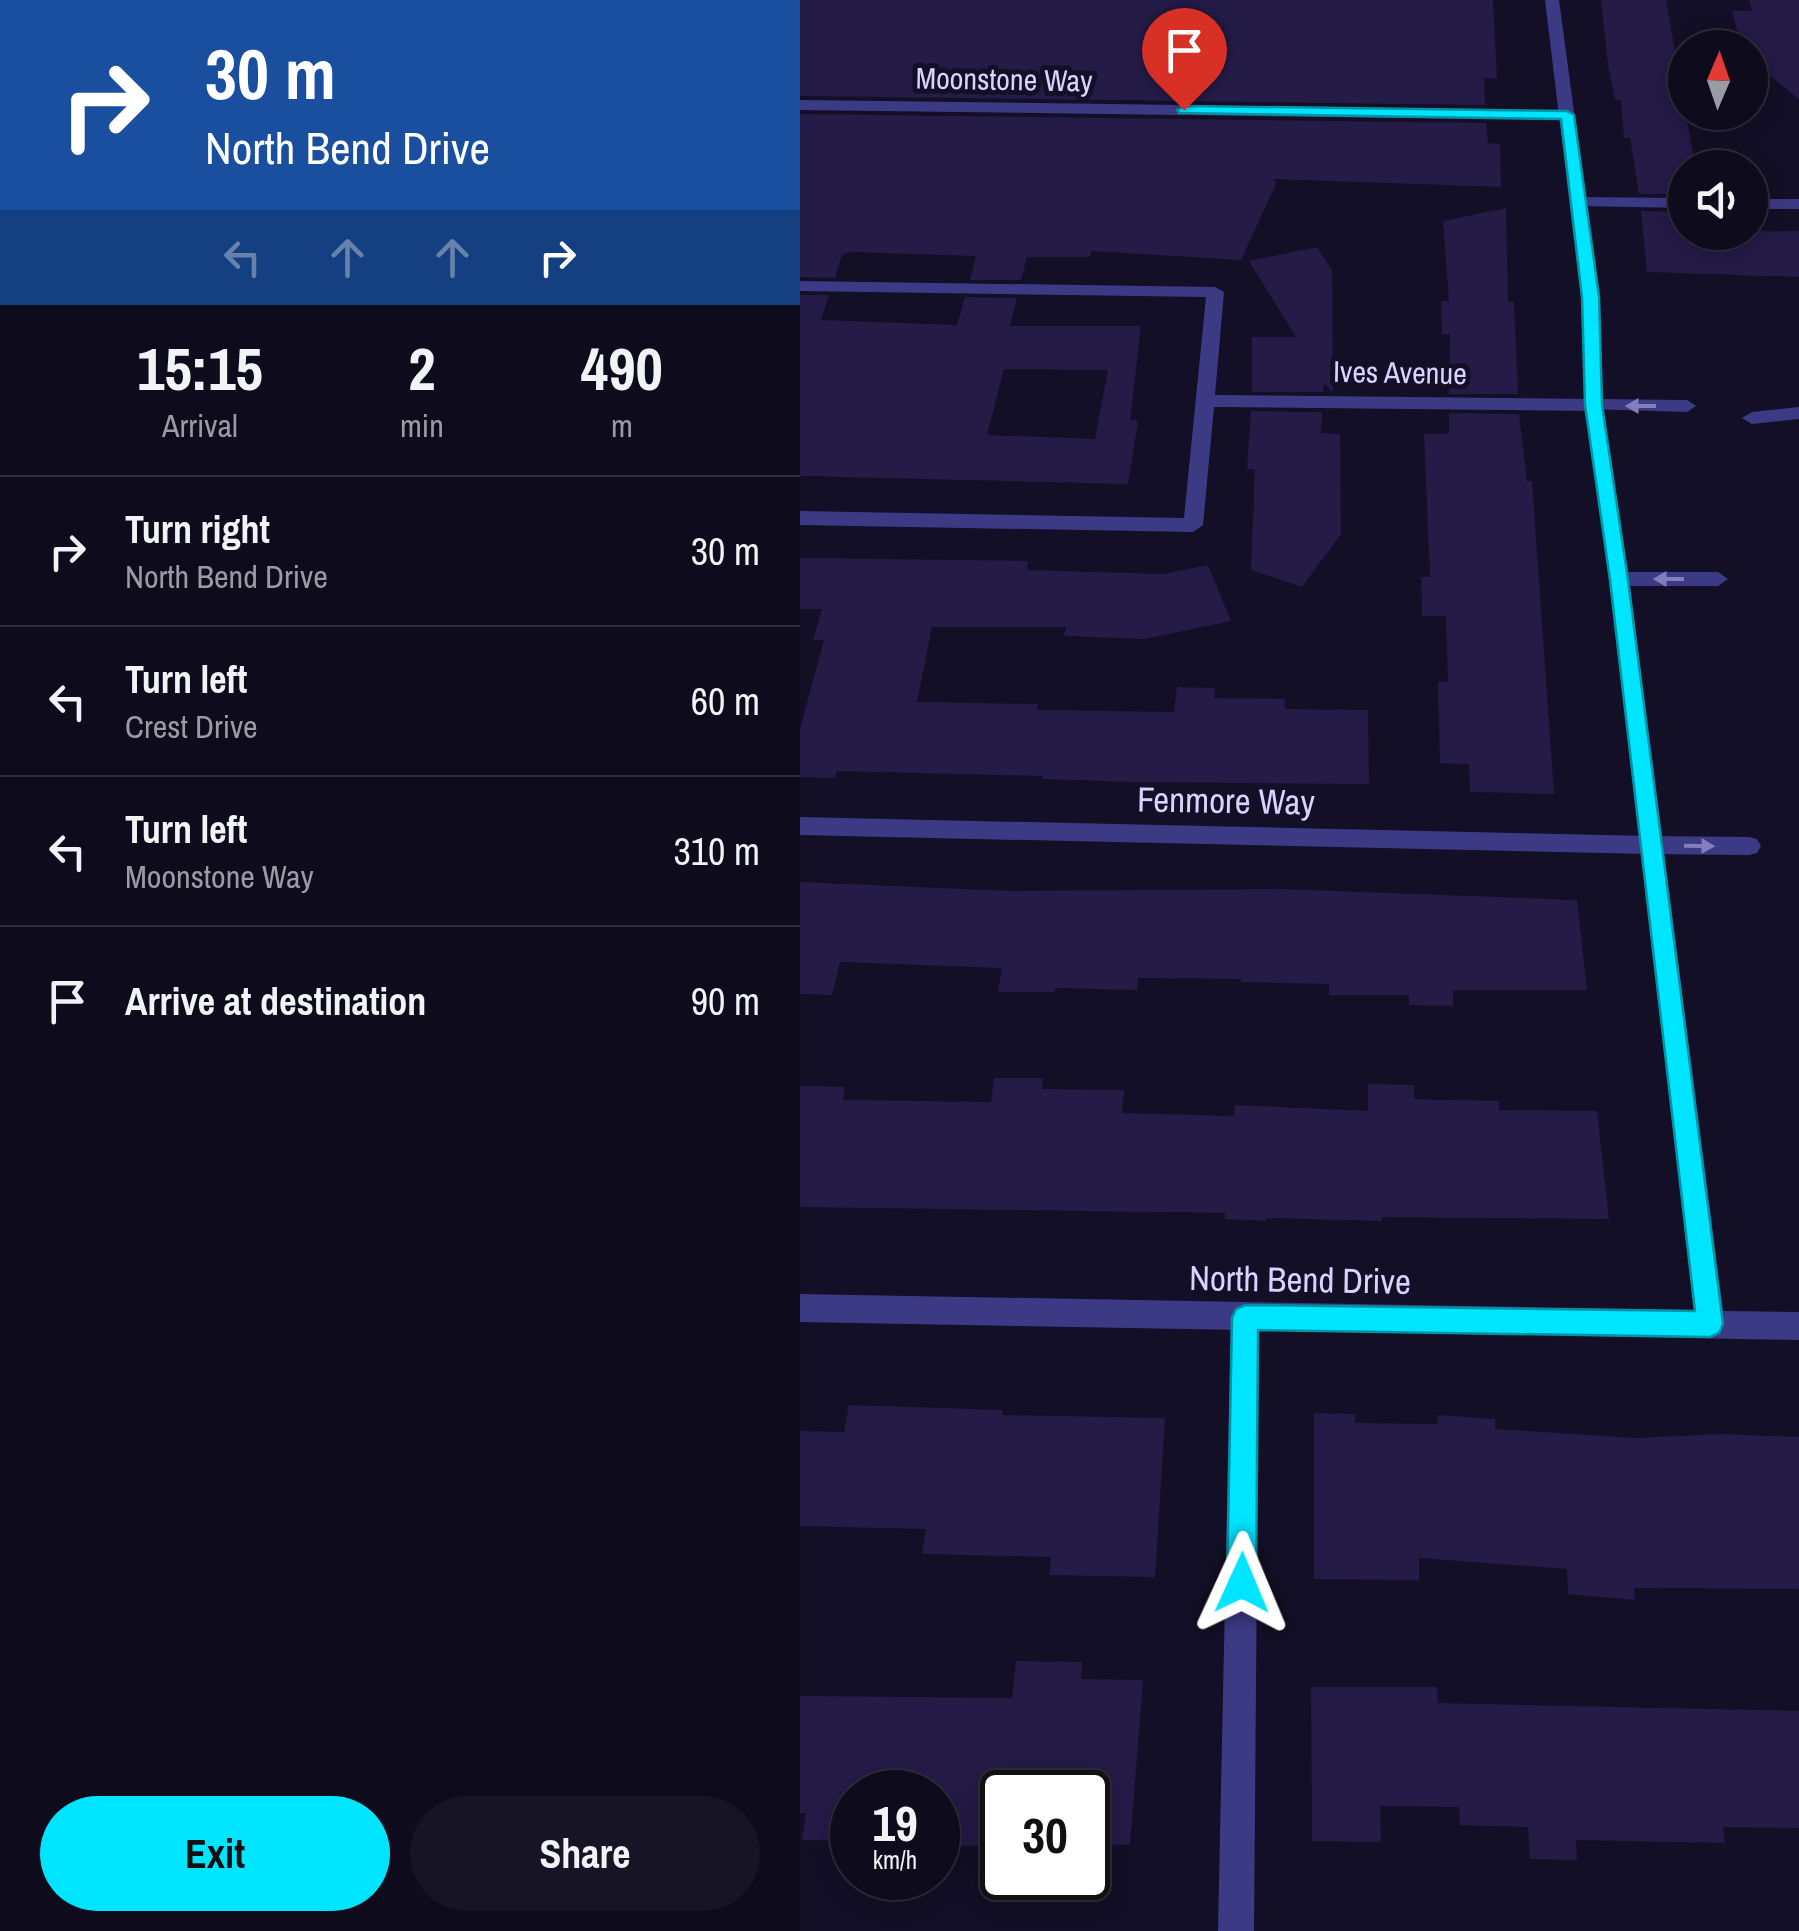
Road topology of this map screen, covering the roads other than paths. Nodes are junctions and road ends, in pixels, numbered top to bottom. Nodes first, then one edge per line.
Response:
1 (1552, 0) edge
2 (800, 106) edge
3 (1567, 115) junction
4 (1579, 201) junction
5 (1668, 203) edge
6 (1768, 204) edge
7 (1799, 204) edge
8 (800, 286) edge
9 (1206, 401) junction
10 (1594, 405) junction
11 (1687, 406) dead end
12 (1799, 413) edge
13 (1752, 418) dead end
14 (800, 518) edge
15 (1718, 579) dead end
16 (1619, 580) junction
17 (800, 826) edge
18 (1650, 845) junction
19 (1750, 846) dead end
20 (800, 1308) edge
21 (1245, 1318) junction
22 (1710, 1324) junction
23 (1799, 1326) edge
24 (1236, 1931) edge

1 - 3 street
2 - 3 street, Moonstone Way
3 - 4 street
4 - 5 street
4 - 10 street
6 - 7 street
8 - 9 street
9 - 10 street, Ives Avenue
9 - 14 street
11 -> 10 street, Ives Avenue
10 - 16 street
12 - 13 street
15 -> 16 street
16 - 18 street
17 - 18 street, Fenmore Way
18 -> 19 street, Fenmore Way
18 - 22 street
20 - 21 street, North Bend Drive
21 - 22 street, North Bend Drive
21 - 24 street
22 - 23 street, North Bend Drive

